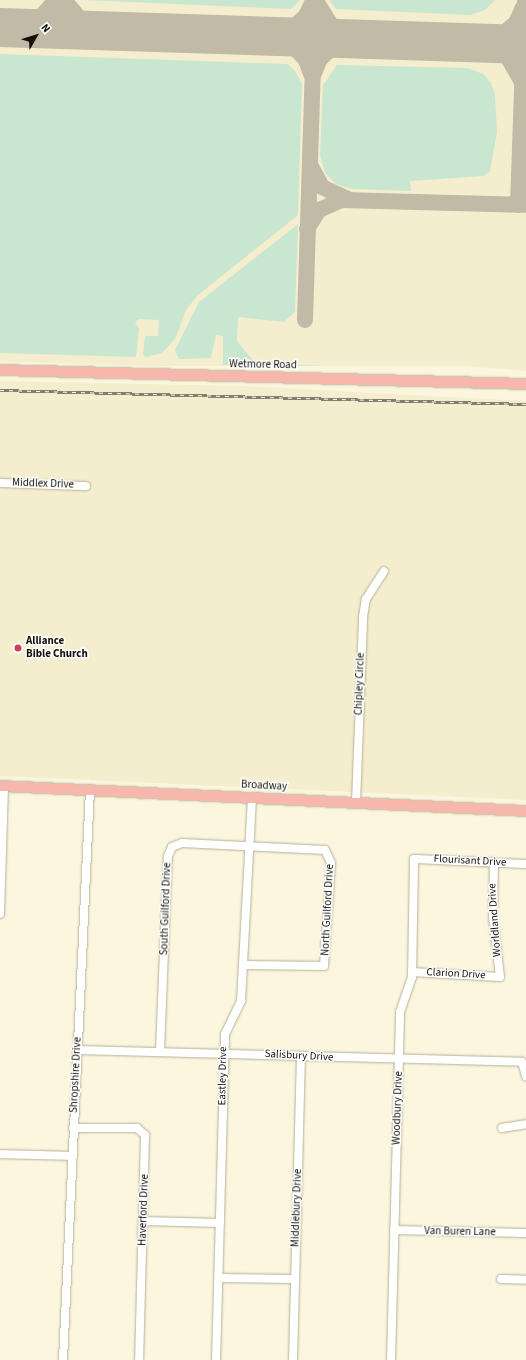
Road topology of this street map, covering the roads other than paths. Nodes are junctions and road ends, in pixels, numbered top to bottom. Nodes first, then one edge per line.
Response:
1 (0, 370) edge
2 (526, 384) edge
3 (0, 483) edge
4 (86, 486) dead end
5 (384, 571) dead end
6 (2, 786) edge
7 (90, 790) junction
8 (252, 797) junction
9 (356, 803) junction
10 (526, 811) edge
11 (250, 847) junction
12 (414, 859) joint
13 (494, 862) junction
14 (526, 864) edge
15 (0, 914) edge
16 (244, 965) junction
17 (412, 972) junction
18 (500, 977) joint
19 (77, 1050) junction
20 (160, 1051) junction
21 (224, 1052) junction
22 (301, 1057) junction
23 (399, 1059) junction
24 (526, 1076) edge
25 (526, 1124) edge
26 (73, 1128) junction
27 (502, 1128) dead end
28 (0, 1154) edge
29 (72, 1156) junction
30 (143, 1221) junction
31 (220, 1223) junction
32 (394, 1230) junction
33 (526, 1233) edge
34 (219, 1278) junction
35 (295, 1279) junction
36 (501, 1279) dead end
37 (526, 1280) edge
38 (63, 1360) edge
39 (140, 1360) edge
40 (216, 1360) edge
41 (293, 1360) edge
42 (391, 1360) edge

1 - 2 main road, Wetmore Road
3 - 4 street, Middlex Drive
5 - 9 street, Chipley Circle
6 - 7 main road, Broadway
6 - 15 street
7 - 8 main road, Broadway
7 - 19 street, Shropshire Drive
8 - 9 main road, Broadway
8 - 11 street, Eastley Drive
9 - 10 main road, Broadway
11 - 16 street, Eastley Drive
11 - 16 street, North Guilford Drive
11 - 20 street, South Guilford Drive
12 - 13 street, Flourisant Drive
12 - 17 street, Woodbury Drive
13 - 14 street, Flourisant Drive
13 - 18 street, Worldland Drive
16 - 21 street, Eastley Drive
17 - 18 street, Clarion Drive
17 - 23 street, Woodbury Drive
19 - 20 street, Salisbury Drive
19 - 26 street, Shropshire Drive
20 - 21 street, Salisbury Drive
21 - 22 street, Salisbury Drive
21 - 31 street, Eastley Drive
22 - 23 street, Salisbury Drive
22 - 35 street, Middlebury Drive
23 - 24 street, Salisbury Drive
23 - 32 street, Woodbury Drive
25 - 27 street
26 - 29 street, Shropshire Drive
26 - 30 street, Haverford Drive
28 - 29 street
29 - 38 street, Shropshire Drive
30 - 31 street
30 - 39 street, Haverford Drive
31 - 34 street, Eastley Drive
32 - 33 street, Van Buren Lane
32 - 42 street, Woodbury Drive
34 - 35 street
34 - 40 street, Eastley Drive
35 - 41 street, Middlebury Drive
36 - 37 street

